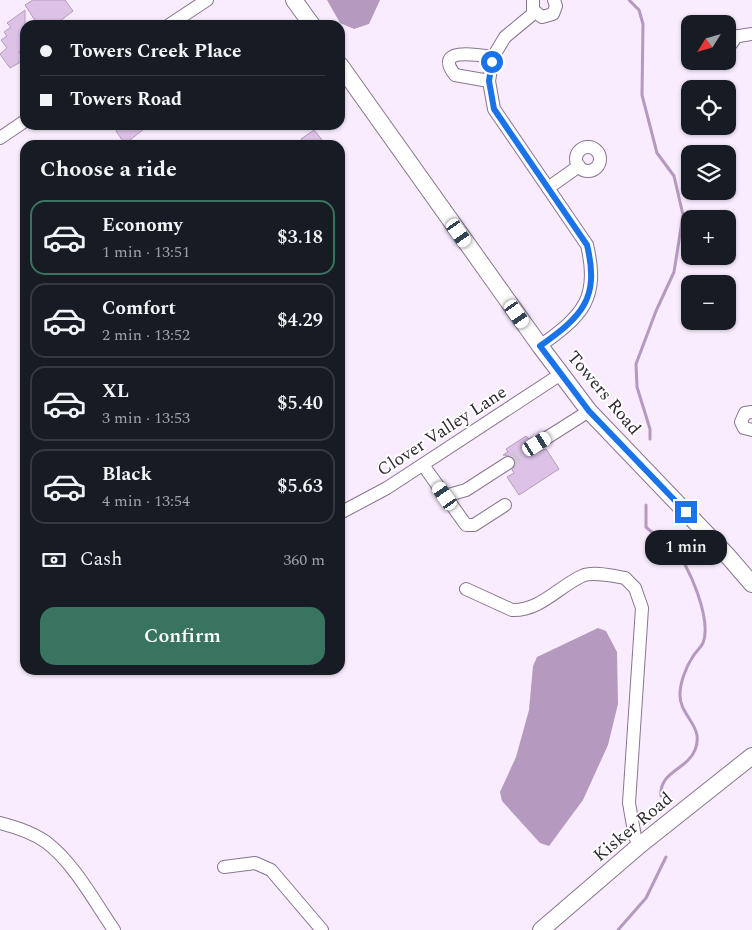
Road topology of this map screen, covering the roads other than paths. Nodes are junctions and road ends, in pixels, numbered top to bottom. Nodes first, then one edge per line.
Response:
1 (206, 0) edge
2 (294, 0) edge
3 (554, 0) edge
4 (534, 6) edge
5 (176, 20) edge
6 (308, 20) edge
7 (752, 34) edge
8 (736, 37) edge
9 (493, 57) junction
10 (345, 72) edge
11 (489, 81) junction
12 (20, 124) edge
13 (0, 138) edge
14 (579, 166) dead end
15 (548, 188) junction
16 (540, 346) junction
17 (561, 374) junction
18 (589, 411) junction
19 (752, 412) edge
20 (752, 430) edge
21 (537, 444) tunnel mouth
22 (508, 463) tunnel mouth
23 (423, 465) junction
24 (445, 496) junction
25 (505, 505) dead end
26 (345, 510) edge
27 (752, 584) edge
28 (466, 589) dead end
29 (752, 756) edge
30 (0, 823) edge
31 (640, 846) junction
32 (224, 867) dead end
33 (114, 930) edge
34 (322, 930) edge
35 (541, 930) edge

1 - 5 street
2 - 6 main road
3 - 4 street
4 - 9 street
7 - 8 street
9 - 11 street
9 - 11 street
10 - 16 main road, Towers Road
11 - 15 street
12 - 13 street
14 - 15 street
15 - 16 street
16 - 17 main road, Towers Road
17 - 18 main road, Towers Road
17 - 23 street, Clover Valley Lane
18 - 21 street
18 - 27 main road, Towers Road
19 - 20 street
22 - 24 street
23 - 24 street
23 - 26 street, Clover Valley Lane
24 - 25 street
28 - 31 street
29 - 31 main road, Kisker Road
30 - 33 street
31 - 35 main road, Kisker Road
32 - 34 street

